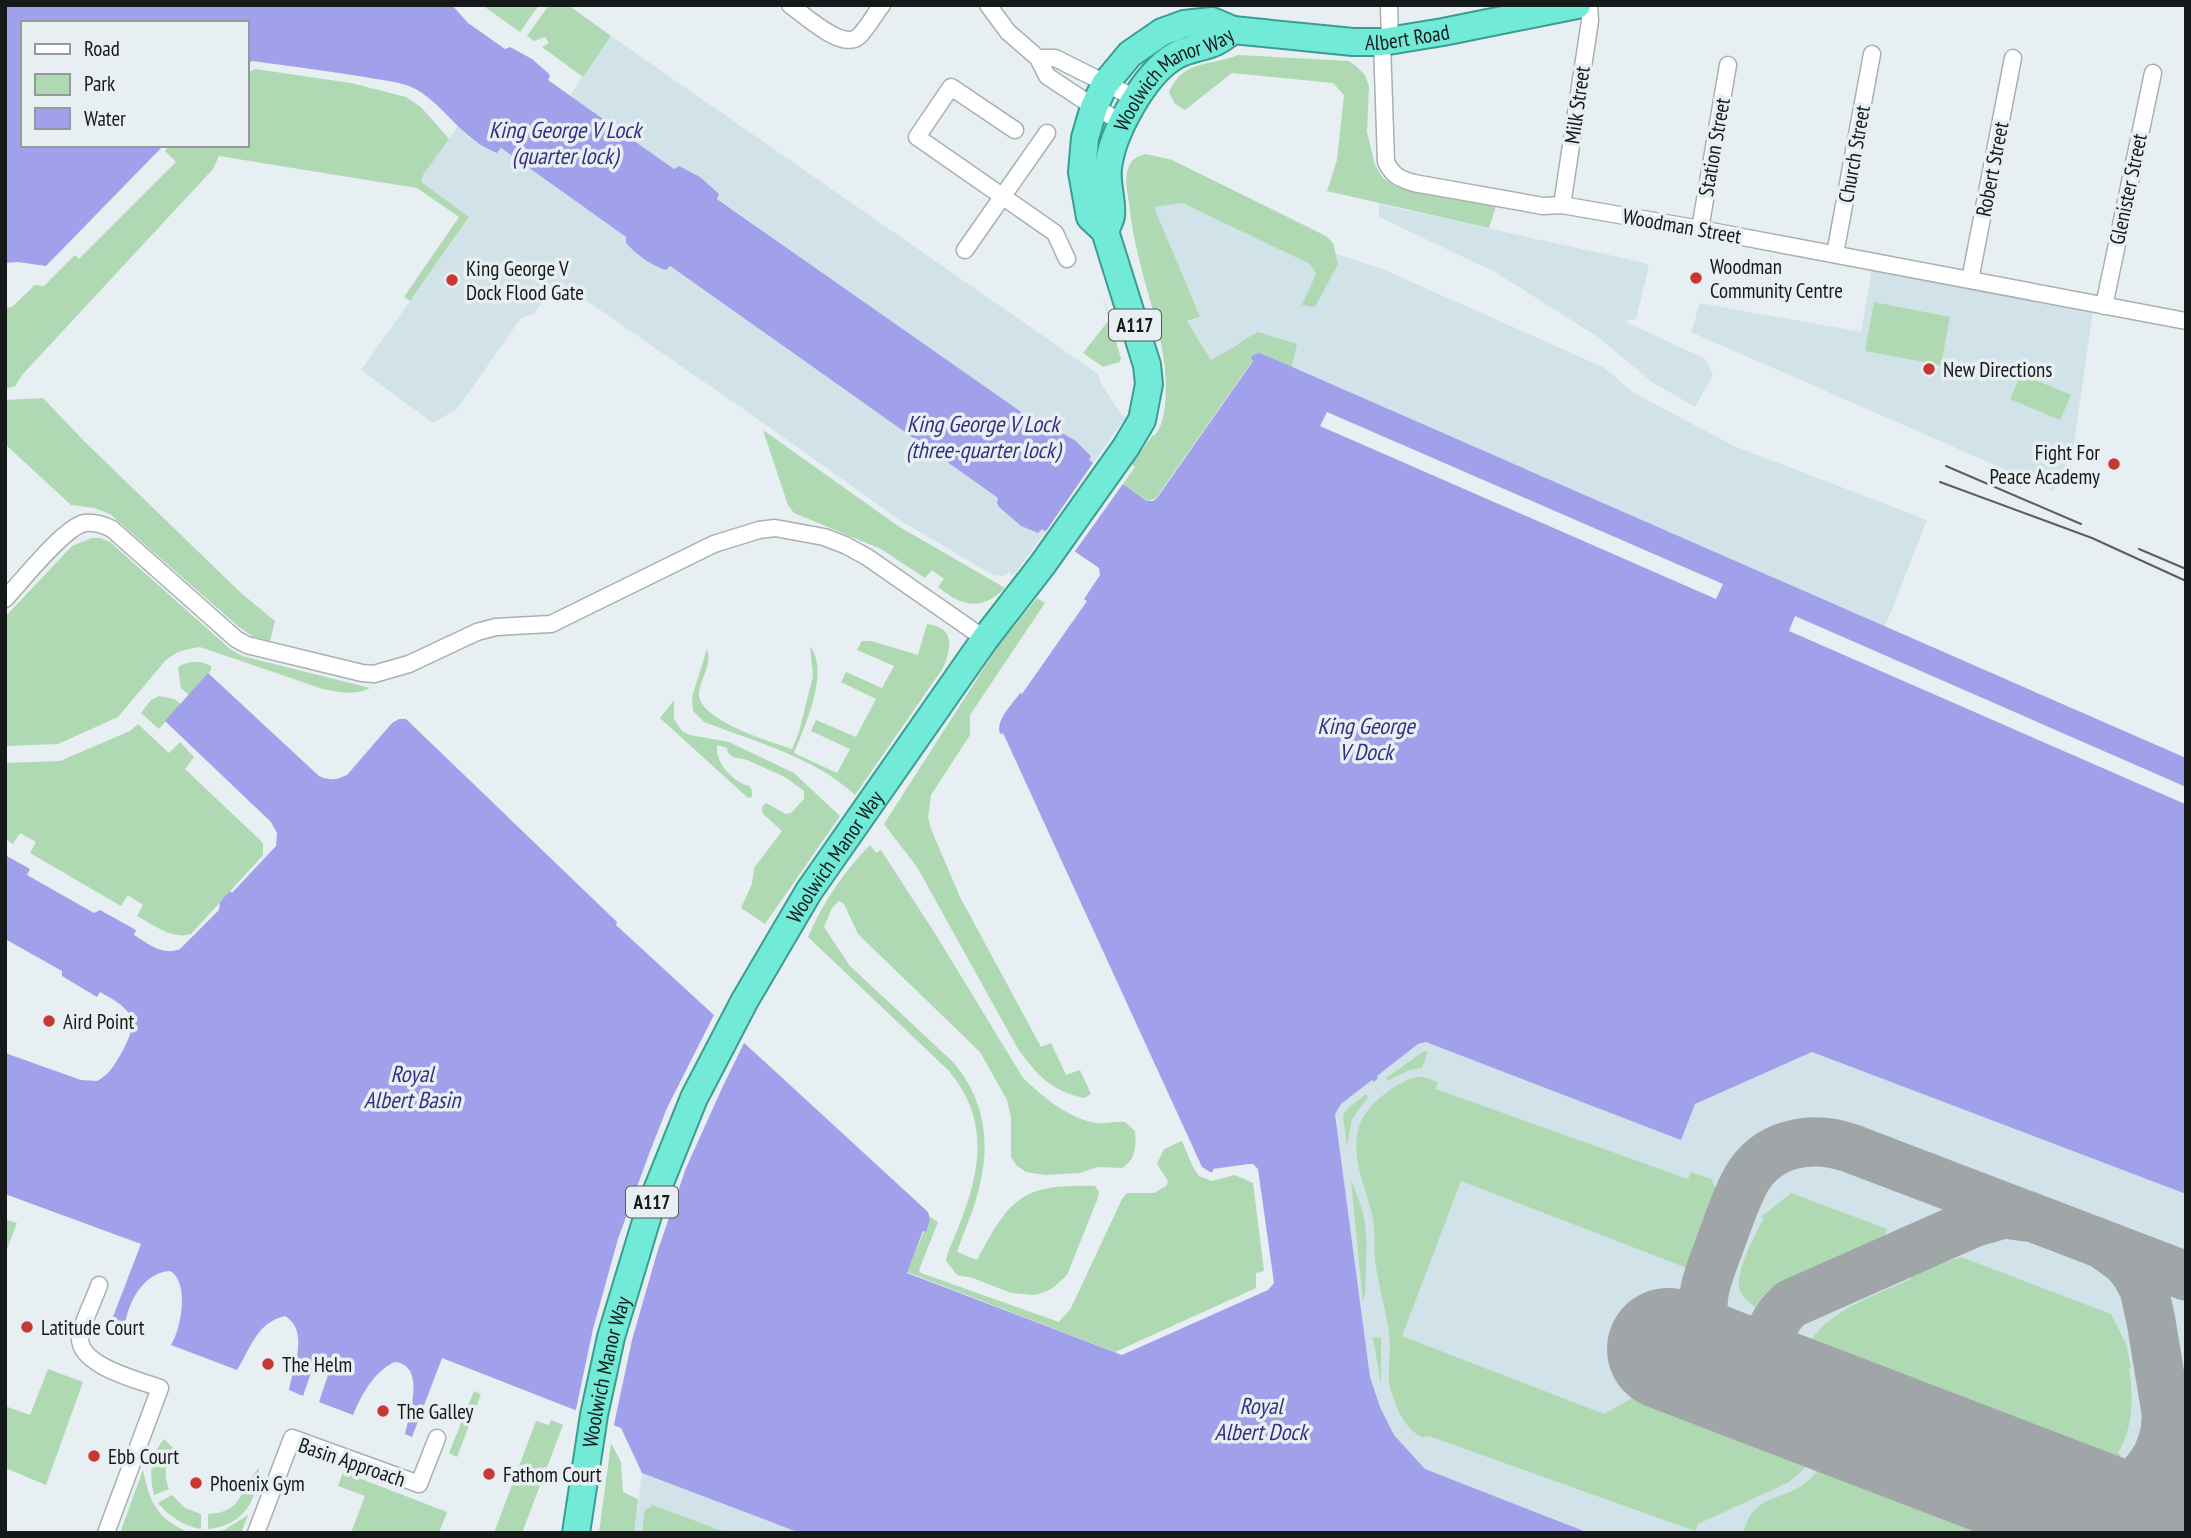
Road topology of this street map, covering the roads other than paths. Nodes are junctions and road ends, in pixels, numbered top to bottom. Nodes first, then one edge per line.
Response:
1 (790, 5) edge
2 (882, 5) edge
3 (988, 5) edge
4 (1389, 5) edge
5 (1577, 5) edge
6 (1589, 5) edge
7 (1526, 10) edge
8 (1233, 30) junction
9 (1386, 41) junction
10 (1872, 54) dead end
11 (1038, 58) junction
12 (2013, 58) dead end
13 (1728, 65) dead end
14 (2153, 73) dead end
15 (1100, 95) junction
16 (1137, 99) junction
17 (1122, 122) junction
18 (1015, 130) dead end
19 (1047, 133) dead end
20 (1003, 196) junction
21 (1562, 205) junction
22 (1700, 229) junction
23 (1105, 231) junction
24 (965, 250) dead end
25 (1835, 254) junction
26 (1067, 258) dead end
27 (1970, 280) junction
28 (2104, 306) junction
29 (2186, 321) edge
30 (5, 598) edge
31 (985, 639) junction
32 (99, 1285) dead end
33 (437, 1438) dead end
34 (106, 1533) edge
35 (256, 1533) edge
36 (576, 1533) edge

1 - 2 street
3 - 11 street
4 - 9 street
5 - 7 highway, Albert Road / A117
6 - 21 street, Milk Street
7 - 9 highway, Albert Road / A117
8 - 9 highway, Albert Road / A117
8 - 15 highway, Woolwich Manor Way / A117
8 - 16 highway, Woolwich Manor Way / A117
9 - 21 street, Woodman Street
10 - 25 street, Church Street
11 - 15 street
11 - 15 street
12 - 27 street, Robert Street
13 - 22 street, Station Street
14 - 28 street, Glenister Street
15 - 16 street
15 - 17 street
15 - 23 highway, Woolwich Manor Way / A117
16 - 17 highway, Woolwich Manor Way / A117
17 - 23 highway, Woolwich Manor Way / A117
18 - 20 street
19 - 20 street
20 - 24 street
20 - 26 street
21 - 22 street, Woodman Street
22 - 25 street, Woodman Street
23 - 31 highway, Woolwich Manor Way / A117
25 - 27 street, Woodman Street
27 - 28 street, Woodman Street
28 - 29 street, Woodman Street
30 - 31 street
31 - 36 highway, Woolwich Manor Way / A117
32 - 34 street
33 - 35 street, Basin Approach

